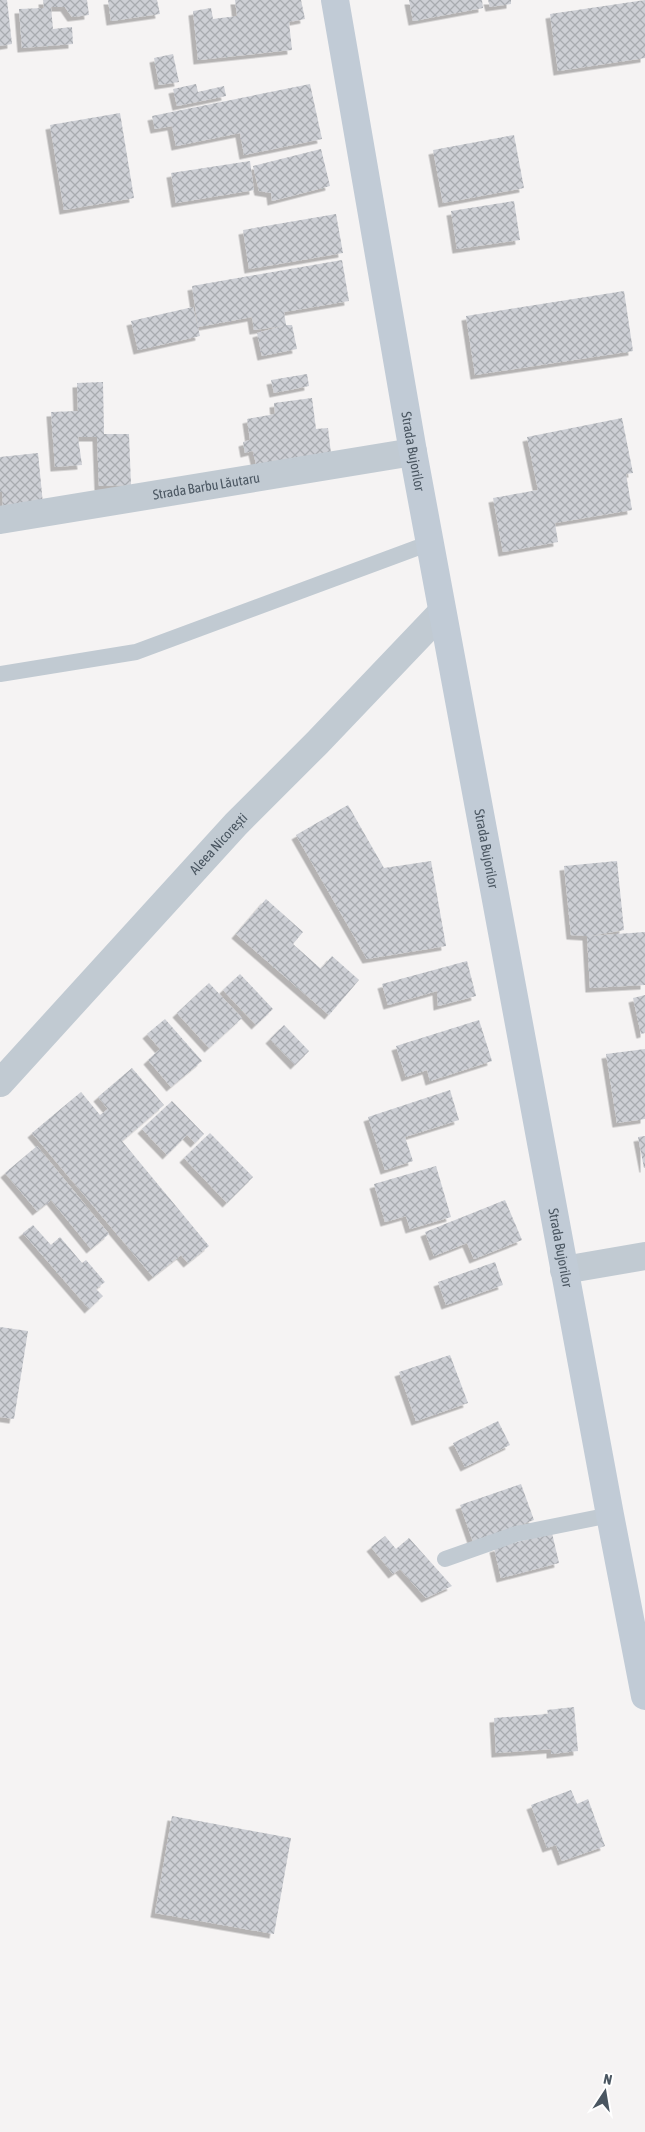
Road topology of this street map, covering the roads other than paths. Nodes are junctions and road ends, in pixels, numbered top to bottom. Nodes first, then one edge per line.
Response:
1 (335, 0) edge
2 (412, 452) junction
3 (0, 520) edge
4 (430, 543) junction
5 (442, 612) junction
6 (0, 674) edge
7 (0, 1083) edge
8 (645, 1256) edge
9 (564, 1270) junction
10 (610, 1515) junction
11 (445, 1559) dead end
12 (645, 1696) edge

1 - 2 main road, Strada Bujorilor
2 - 3 street, Strada Barbu Lăutaru
2 - 4 main road, Strada Bujorilor
4 - 5 main road, Strada Bujorilor
4 - 6 lane
5 - 7 street, Aleea Nicorești
5 - 9 main road, Strada Bujorilor
8 - 9 street
9 - 10 main road, Strada Bujorilor
10 - 11 lane
10 - 12 main road, Strada Bujorilor

